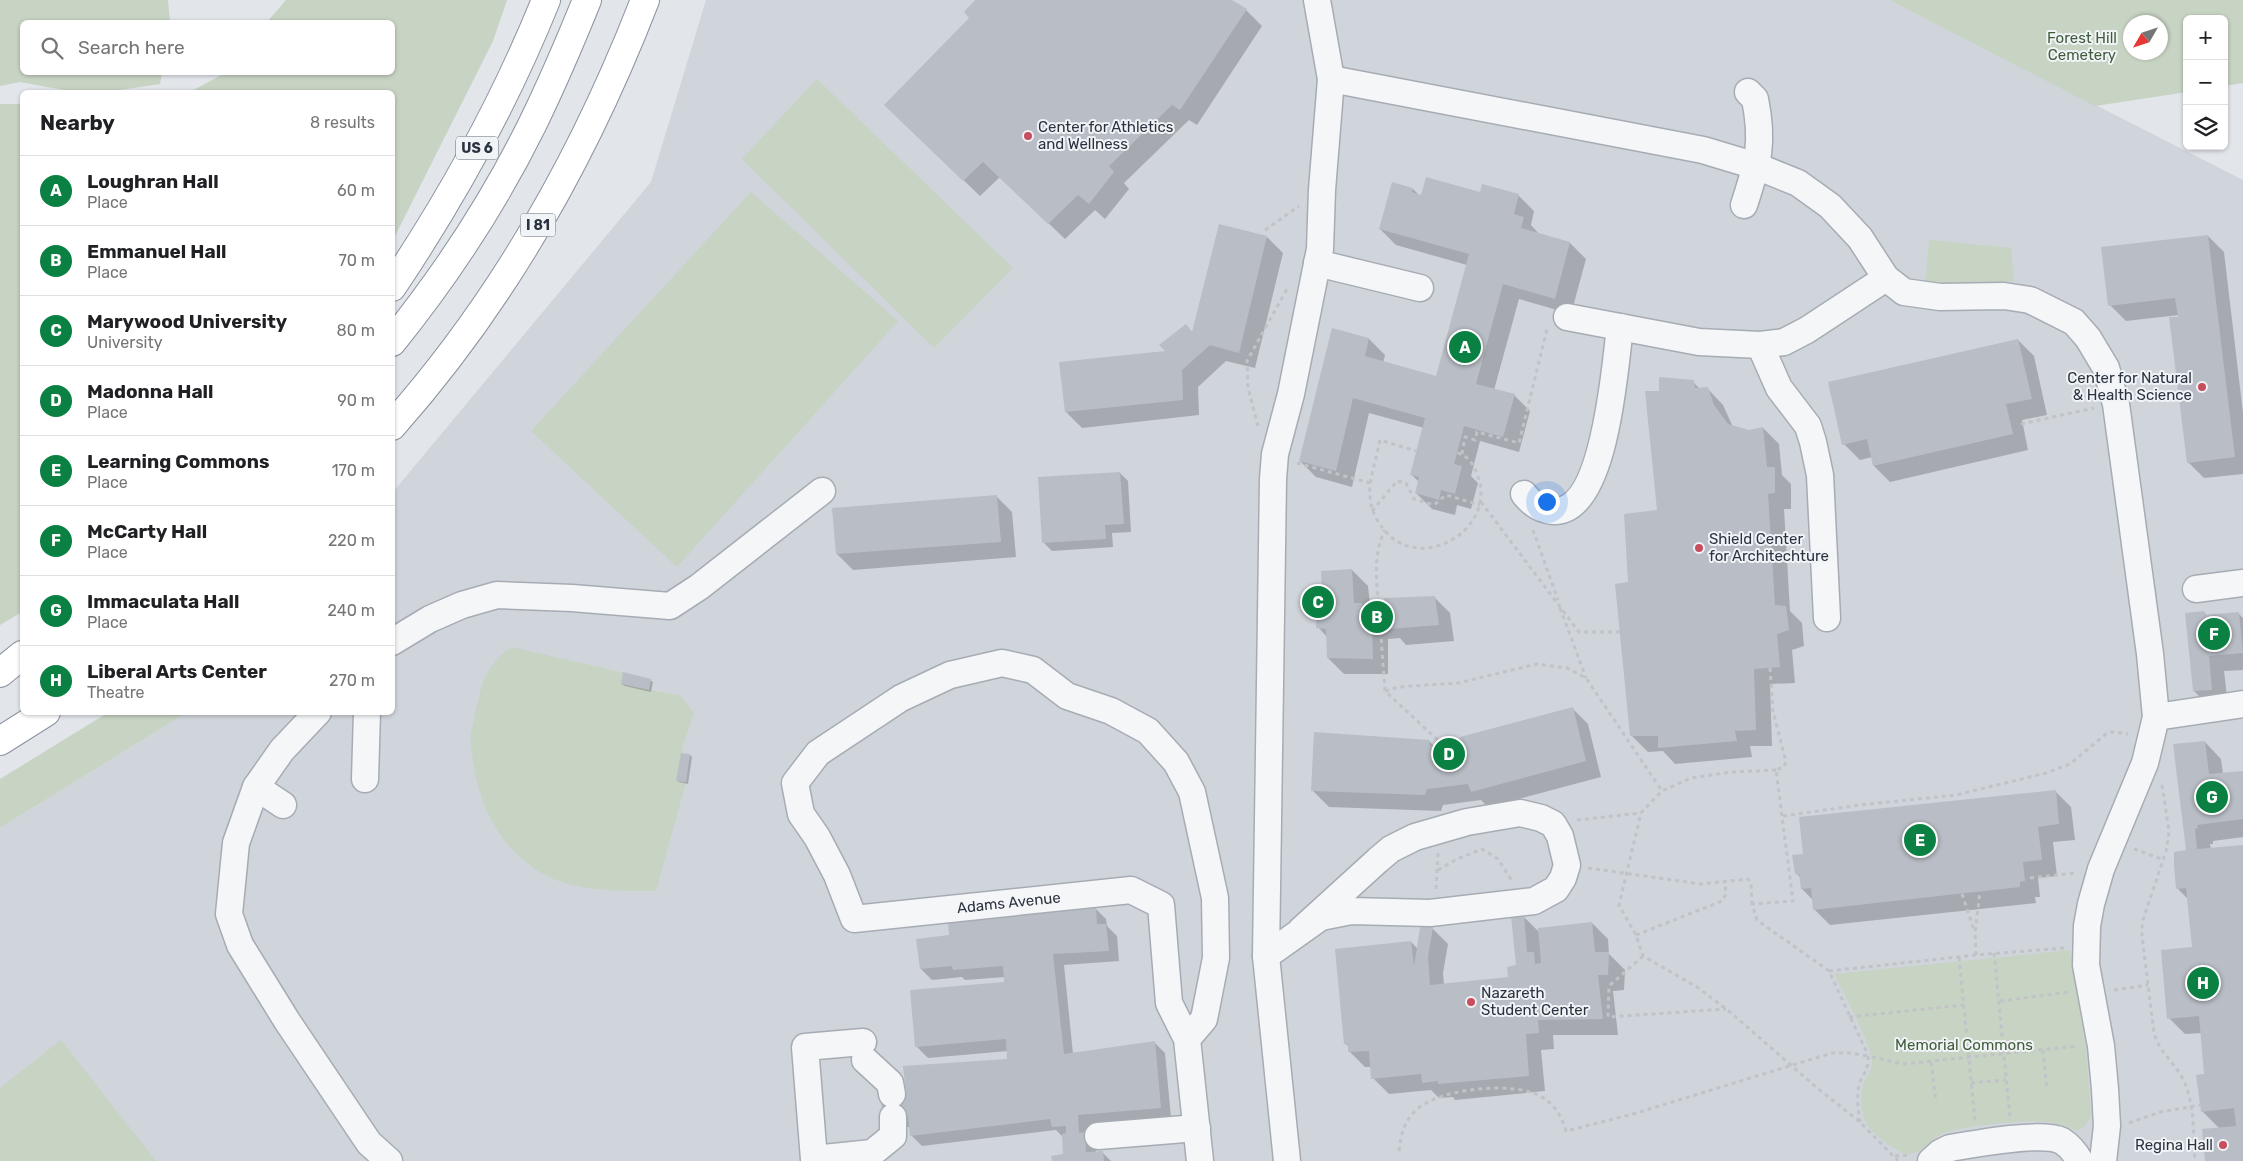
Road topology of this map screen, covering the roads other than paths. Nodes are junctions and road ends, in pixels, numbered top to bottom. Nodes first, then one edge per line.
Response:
1 (546, 0) edge
2 (587, 0) edge
3 (645, 0) edge
4 (1317, 0) edge
5 (1331, 79) junction
6 (1748, 92) dead end
7 (1756, 166) junction
8 (1744, 204) dead end
9 (1317, 263) junction
10 (1886, 278) junction
11 (395, 284) edge
12 (1420, 288) dead end
13 (1567, 317) dead end
14 (1620, 327) junction
15 (395, 338) edge
16 (1760, 345) junction
17 (395, 422) edge
18 (822, 491) dead end
19 (1524, 494) dead end
20 (2243, 583) edge
21 (2196, 589) dead end
22 (1826, 618) dead end
23 (395, 640) edge
24 (20, 657) edge
25 (20, 665) edge
26 (0, 672) edge
27 (0, 678) edge
28 (2243, 704) edge
29 (41, 715) edge
30 (315, 715) edge
31 (367, 715) edge
32 (2156, 717) junction
33 (0, 741) edge
34 (365, 779) dead end
35 (256, 788) junction
36 (283, 805) dead end
37 (1301, 930) junction
38 (1266, 956) junction
39 (1187, 1039) junction
40 (864, 1051) joint
41 (1197, 1128) junction
42 (1098, 1136) dead end
43 (1920, 1158) edge
44 (389, 1161) edge
45 (1200, 1161) edge
46 (1287, 1161) edge
47 (2080, 1161) edge
48 (2103, 1161) edge

1 - 11 highway, US 6
2 - 15 highway
3 - 17 highway, I 81
4 - 5 street
5 - 7 street
5 - 9 street
6 - 7 street
7 - 8 street
7 - 10 street
9 - 12 street
9 - 38 street
10 - 16 street
10 - 32 street
13 - 14 street
14 - 16 street
14 - 19 street
16 - 22 street
18 - 23 street
20 - 21 street
24 - 26 highway
25 - 27 highway
28 - 32 street
29 - 33 highway
30 - 35 street
31 - 34 street
32 - 48 street
35 - 36 street
35 - 44 street
37 - 37 street
37 - 38 street
38 - 46 street
39 - 39 street, Adams Avenue
39 - 41 street
40 - 40 street
41 - 42 street
41 - 45 street
43 - 47 street

